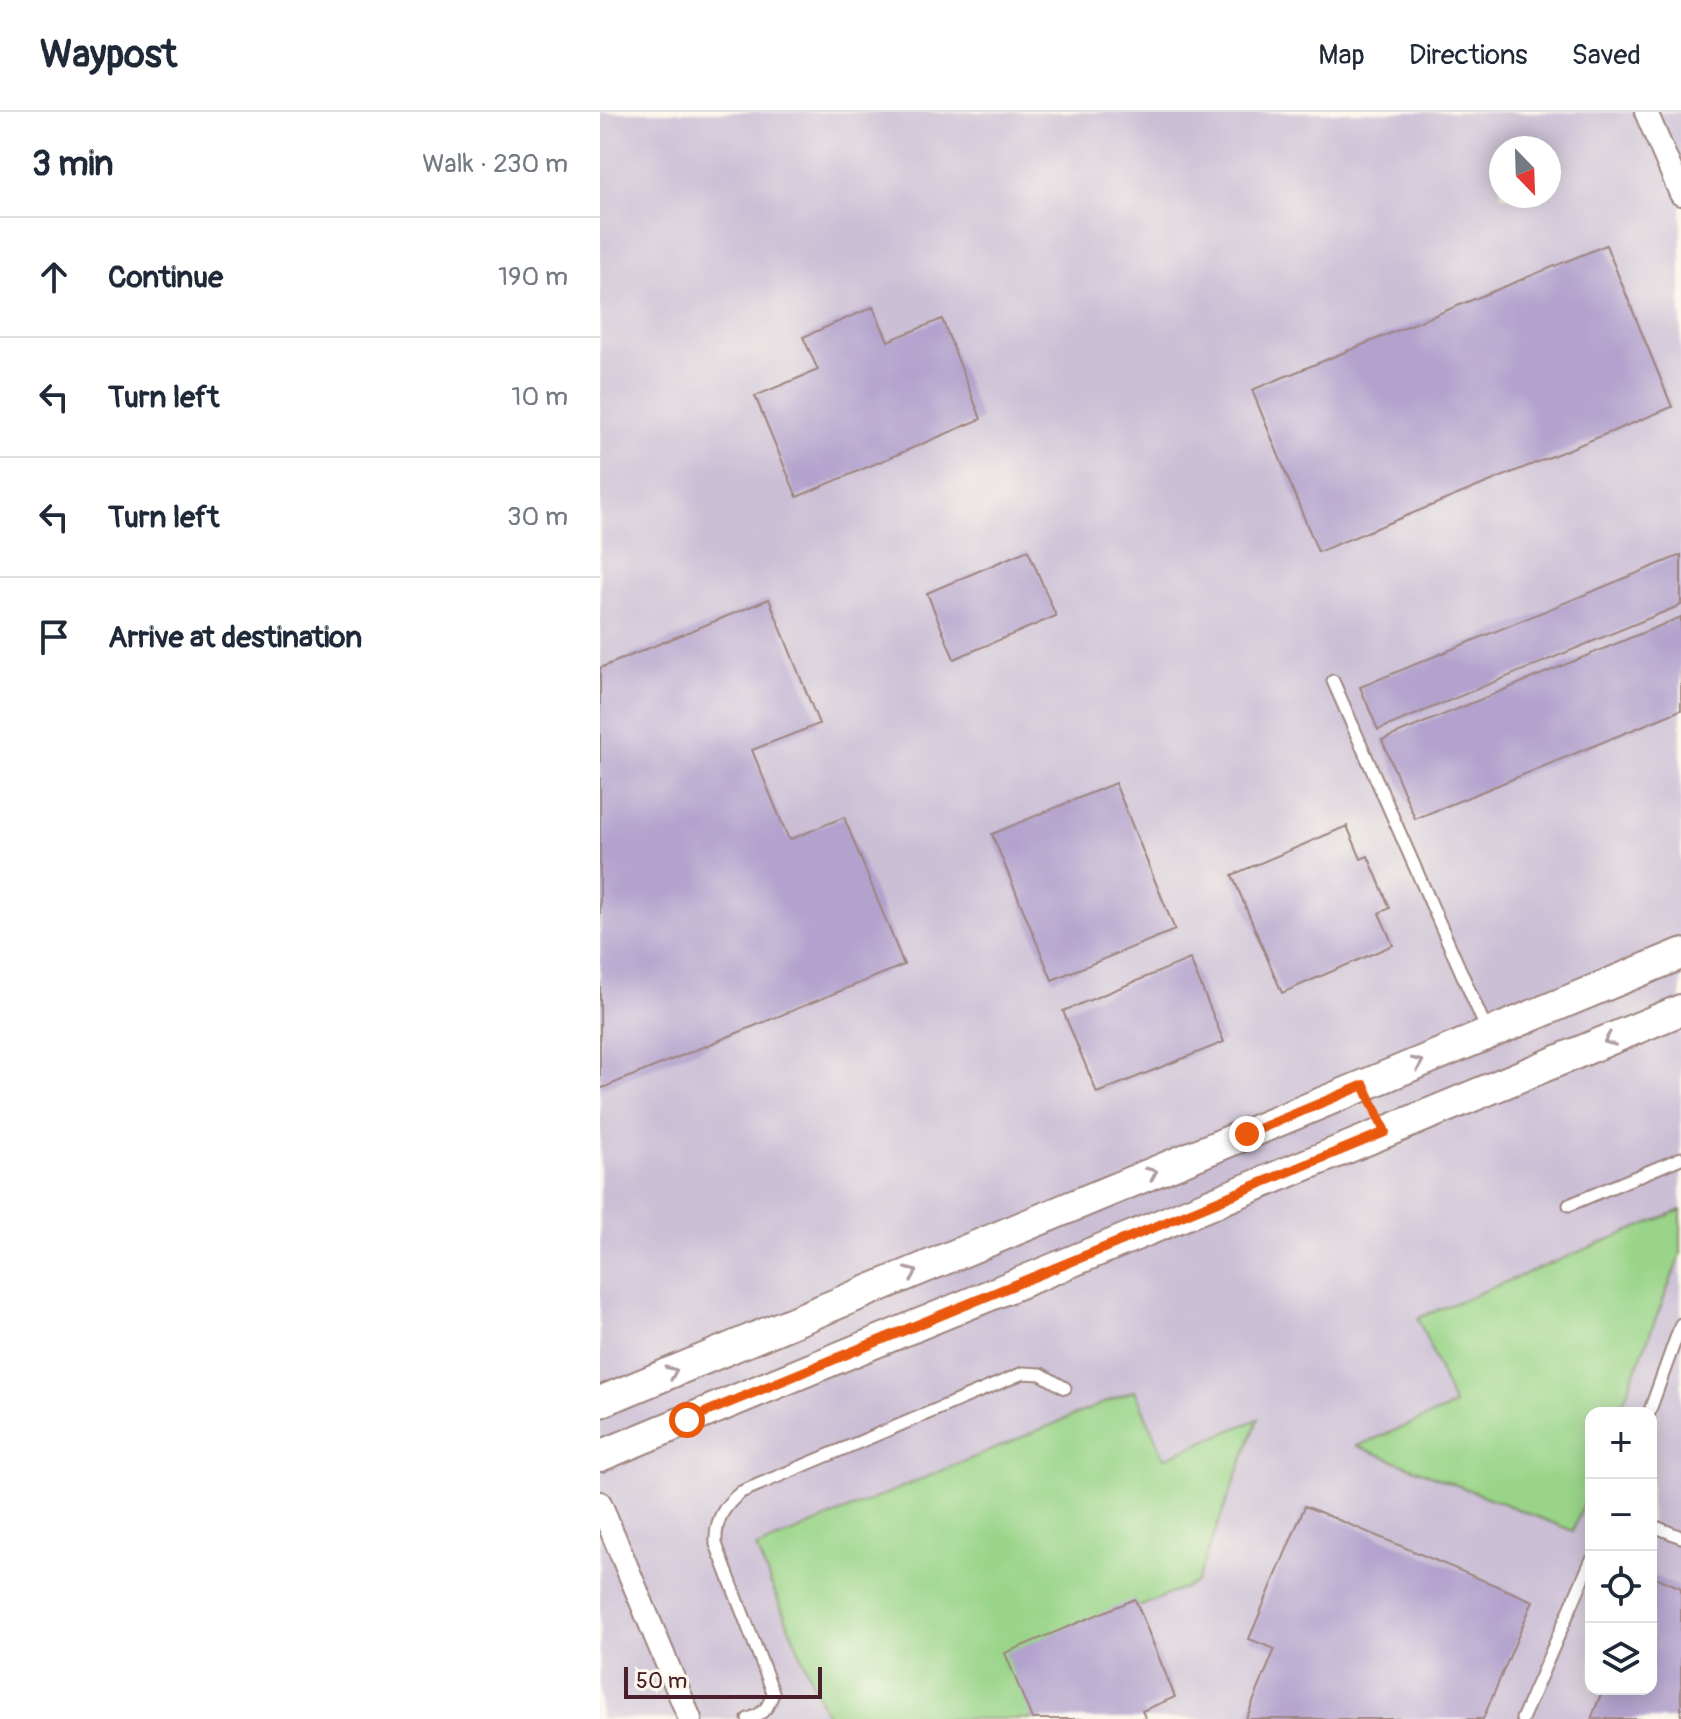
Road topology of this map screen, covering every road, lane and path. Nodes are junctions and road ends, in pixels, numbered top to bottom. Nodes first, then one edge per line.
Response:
1 (1646, 112) edge
2 (1681, 194) edge
3 (1333, 681) dead end
4 (1681, 954) edge
5 (1681, 1010) edge
6 (1488, 1034) junction
7 (1364, 1085) junction
8 (1385, 1132) junction
9 (1681, 1158) edge
10 (1569, 1205) dead end
11 (1681, 1324) edge
12 (1065, 1388) dead end
13 (600, 1402) edge
14 (1651, 1407) edge
15 (600, 1456) edge
16 (600, 1503) edge
17 (1657, 1527) edge
18 (1681, 1537) edge
19 (1585, 1575) edge
20 (690, 1719) edge
21 (748, 1719) edge
22 (1522, 1719) edge

1 - 2 street
3 - 6 lane
4 - 6 main road
5 -> 8 main road
7 -> 6 main road
7 - 8 main road
13 -> 7 main road
8 - 15 main road
9 - 10 lane
11 - 14 lane
12 - 21 lane
16 - 20 street
17 - 18 lane
19 - 22 lane

